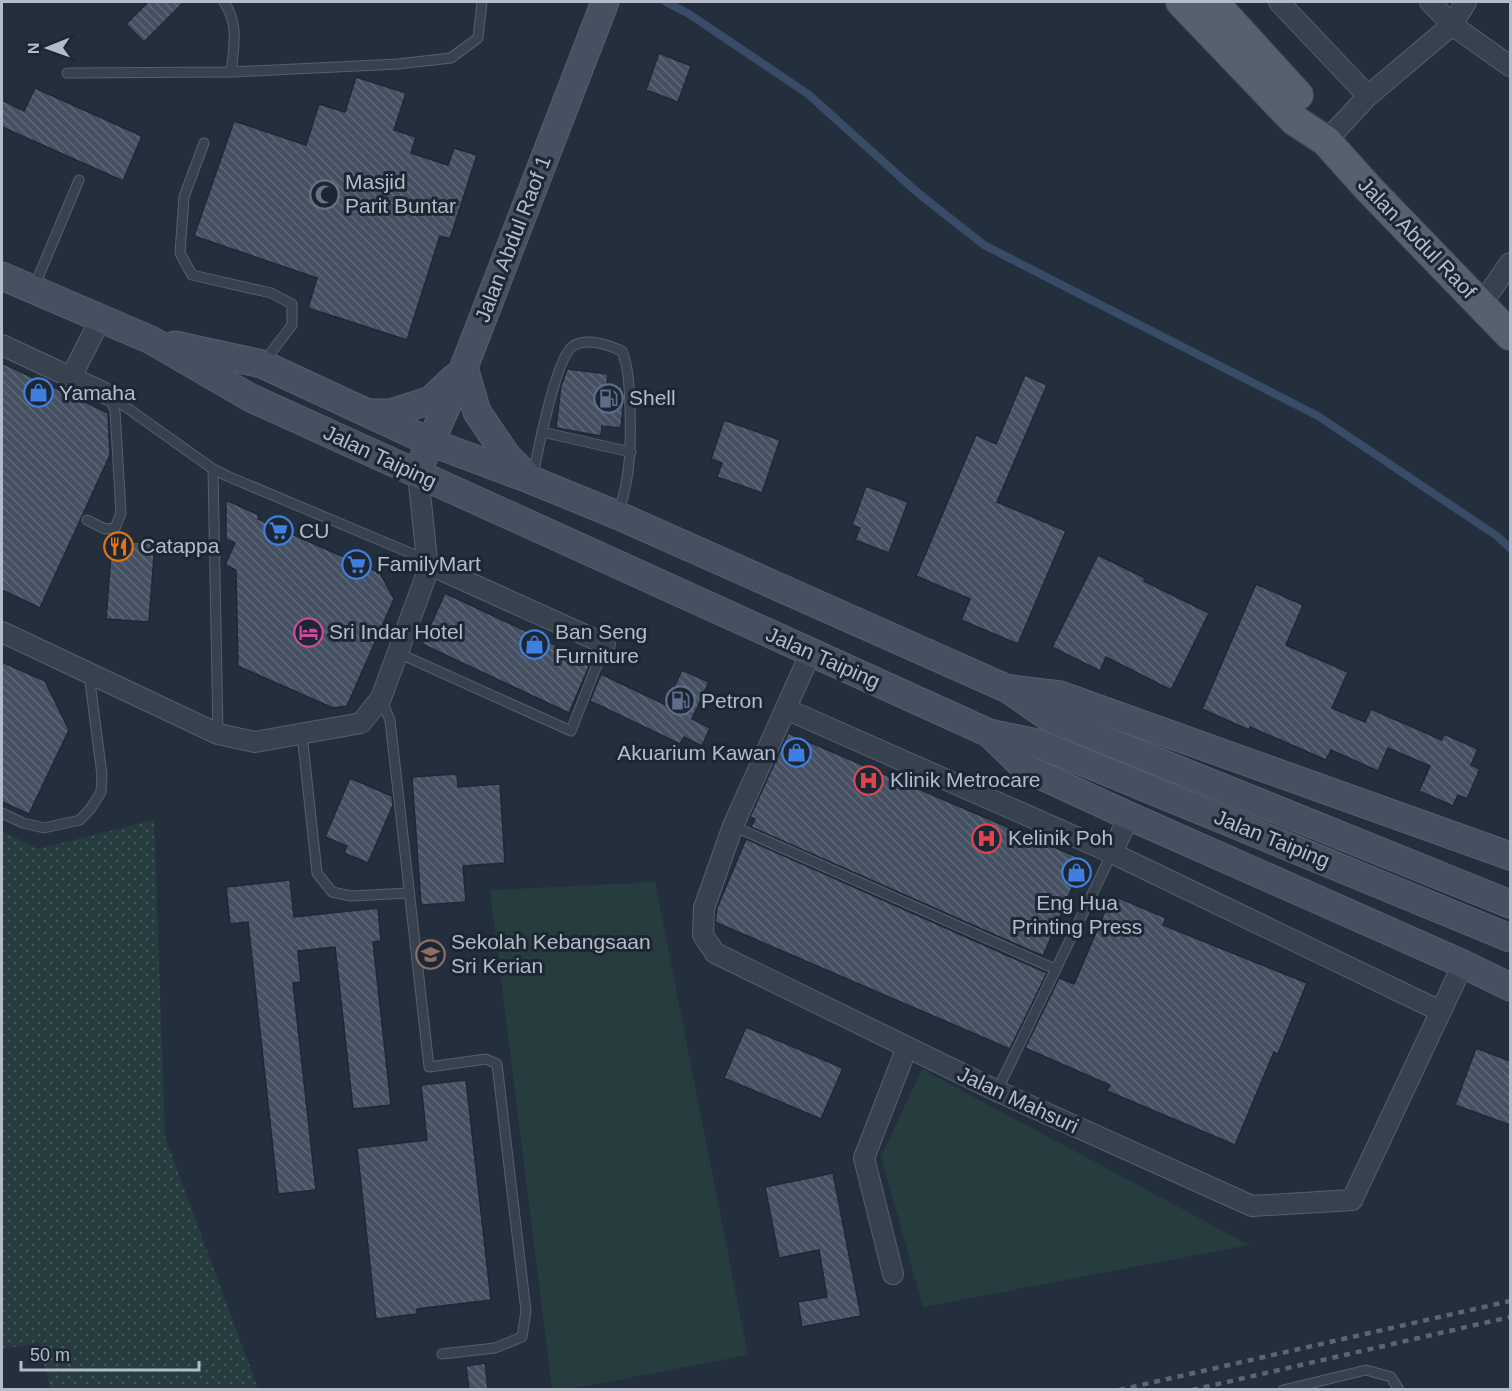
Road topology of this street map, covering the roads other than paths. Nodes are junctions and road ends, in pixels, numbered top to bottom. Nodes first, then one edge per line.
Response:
1 (224, 2) edge
2 (482, 2) edge
3 (1182, 2) edge
4 (1213, 2) edge
5 (1279, 2) edge
6 (1430, 2) edge
7 (1466, 2) edge
8 (604, 3) edge
9 (1452, 25) junction
10 (1510, 66) edge
11 (231, 72) junction
12 (68, 73) dead end
13 (1368, 96) junction
14 (1326, 141) junction
15 (204, 143) dead end
16 (79, 180) dead end
17 (1510, 263) edge
18 (2, 276) edge
19 (33, 289) junction
20 (1481, 305) junction
21 (101, 318) junction
22 (1510, 335) edge
23 (151, 340) junction
24 (2, 345) edge
25 (262, 364) junction
26 (464, 367) junction
27 (71, 378) junction
28 (109, 395) junction
29 (367, 413) junction
30 (542, 432) junction
31 (430, 442) junction
32 (631, 452) junction
33 (213, 469) junction
34 (418, 474) junction
35 (530, 479) junction
36 (617, 515) junction
37 (87, 520) dead end
38 (429, 563) junction
39 (2, 632) edge
40 (605, 644) joint
41 (811, 652) junction
42 (398, 653) junction
43 (89, 674) junction
44 (1008, 689) junction
45 (381, 698) junction
46 (786, 709) junction
47 (989, 733) junction
48 (218, 734) junction
49 (302, 734) junction
50 (2, 813) edge
51 (1129, 816) junction
52 (733, 826) junction
53 (1112, 853) junction
54 (1510, 856) edge
55 (409, 893) junction
56 (1510, 904) edge
57 (1510, 938) edge
58 (1463, 964) junction
59 (1055, 969) junction
60 (1510, 987) edge
61 (1440, 1011) junction
62 (906, 1047) junction
63 (997, 1091) junction
64 (893, 1274) dead end
65 (442, 1354) dead end
66 (1283, 1389) edge
67 (1399, 1389) edge

1 - 11 lane
2 - 11 lane
3 - 14 main road, Jalan Abdul Raof
4 - 14 main road, Jalan Abdul Raof
5 - 13 street
6 - 9 street
7 - 9 street
8 - 26 main road, Jalan Abdul Raof 1
9 - 10 street
9 - 13 street
11 - 12 lane
13 - 14 street
14 - 20 main road, Jalan Abdul Raof
15 - 25 lane
16 - 19 lane
17 - 20 street
18 - 19 main road, Jalan Taiping
19 - 21 main road, Jalan Taiping
20 - 22 main road, Jalan Abdul Raof
21 - 23 main road, Jalan Taiping
21 - 27 street
23 - 25 main road, Jalan Taiping
23 - 34 main road, Jalan Taiping
24 - 27 street
25 - 29 main road, Jalan Taiping
26 - 29 main road
26 - 31 main road, Jalan Abdul Raof 1
26 - 35 main road
27 - 28 street
28 - 33 lane
28 - 37 lane
29 - 31 main road, Jalan Taiping
30 - 32 lane
30 - 32 lane
30 - 35 lane
31 - 34 main road, Jalan Abdul Raof 1
31 - 35 main road, Jalan Taiping
32 - 36 lane
33 - 38 lane
33 - 48 lane
34 - 38 street
34 - 41 main road, Jalan Taiping
35 - 36 main road, Jalan Taiping
36 - 44 main road, Jalan Taiping
38 - 40 street
38 - 42 street
39 - 43 street
40 - 42 lane
41 - 46 street
41 - 47 main road, Jalan Taiping
42 - 45 street
43 - 48 street
43 - 50 lane
44 - 54 main road
44 - 56 main road, Jalan Taiping
45 - 49 street
45 - 55 lane
46 - 52 street
46 - 53 street
47 - 51 main road
47 - 57 main road, Jalan Taiping
48 - 49 street
49 - 55 lane
51 - 53 street
51 - 58 main road
52 - 59 lane
52 - 62 street, Jalan Mahsuri
53 - 59 lane
53 - 61 street
55 - 65 lane
58 - 60 main road
58 - 61 street
59 - 63 lane
61 - 63 street, Jalan Mahsuri
62 - 63 street, Jalan Mahsuri
62 - 64 street
66 - 67 lane

